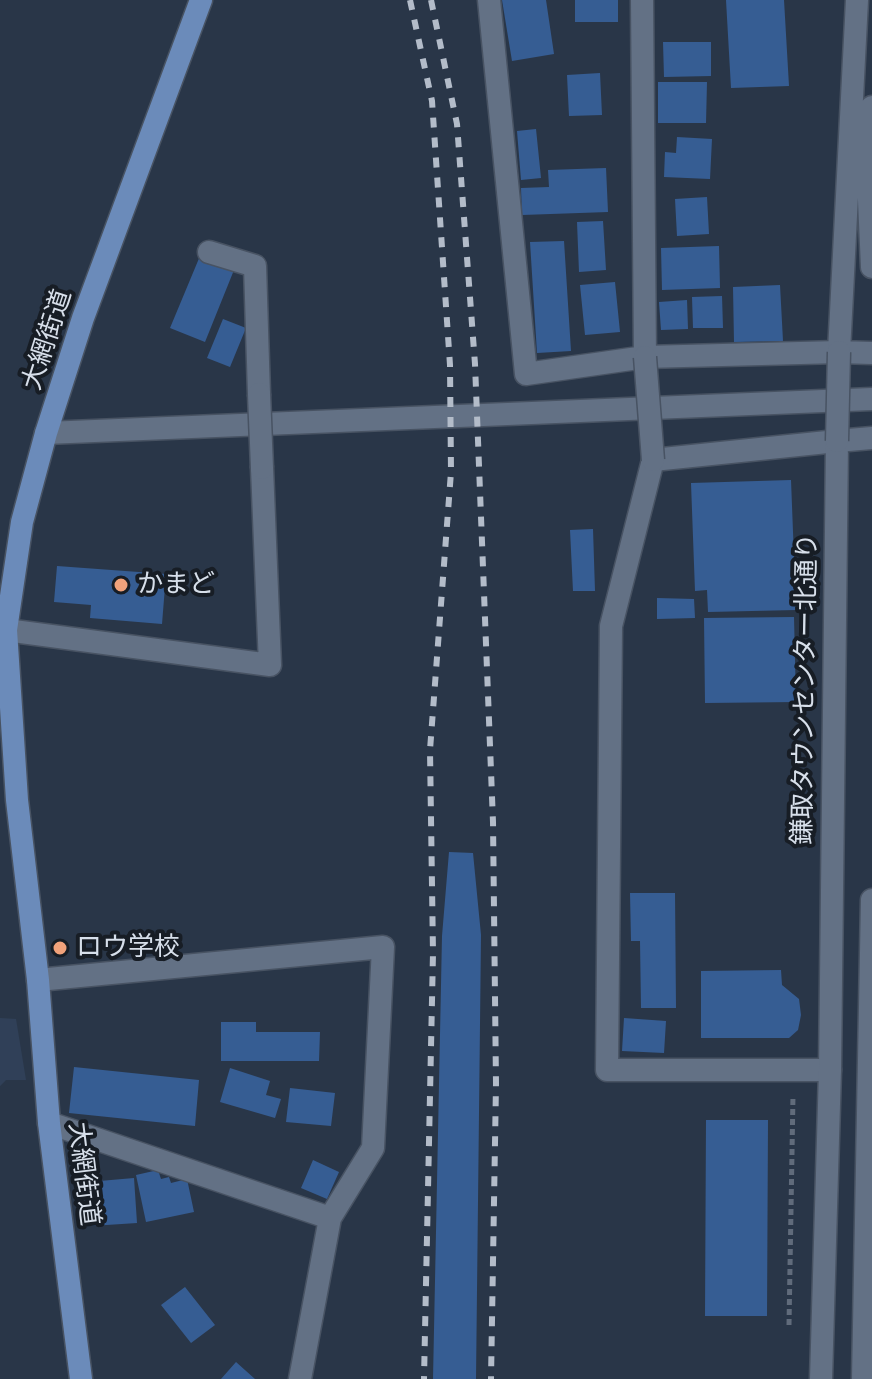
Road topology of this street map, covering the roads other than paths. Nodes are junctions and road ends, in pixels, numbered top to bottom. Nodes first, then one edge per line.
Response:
1 (201, 0) edge
2 (489, 0) edge
3 (642, 0) edge
4 (857, 0) edge
5 (872, 107) edge
6 (870, 178) edge
7 (209, 252) dead end
8 (872, 267) edge
9 (839, 352) junction
10 (872, 353) edge
11 (645, 357) junction
12 (872, 399) edge
13 (46, 433) junction
14 (872, 438) edge
15 (837, 441) junction
16 (653, 460) junction
17 (6, 630) junction
18 (872, 900) edge
19 (38, 980) junction
20 (830, 1070) junction
21 (871, 1073) edge
22 (49, 1123) junction
23 (330, 1218) junction
24 (81, 1379) edge
25 (300, 1379) edge
26 (821, 1379) edge
27 (863, 1379) edge

1 - 13 main road, 大網街道
2 - 11 street
3 - 11 street
4 - 9 street, 鎌取タウンセンター北通り
5 - 6 street
6 - 8 street
7 - 17 street, bridge
9 - 10 street
9 - 11 street
9 - 15 street, 鎌取タウンセンター北通り, bridge
11 - 16 street, bridge
12 - 13 street
13 - 17 main road, 大網街道
14 - 15 street
15 - 16 street
15 - 20 street, 鎌取タウンセンター北通り
16 - 20 street
17 - 19 main road, 大網街道
18 - 21 street
19 - 22 main road, 大網街道
19 - 23 street
20 - 21 street
20 - 26 street, 鎌取タウンセンター北通り
21 - 27 street
22 - 23 street
22 - 24 main road, 大網街道
23 - 25 street

